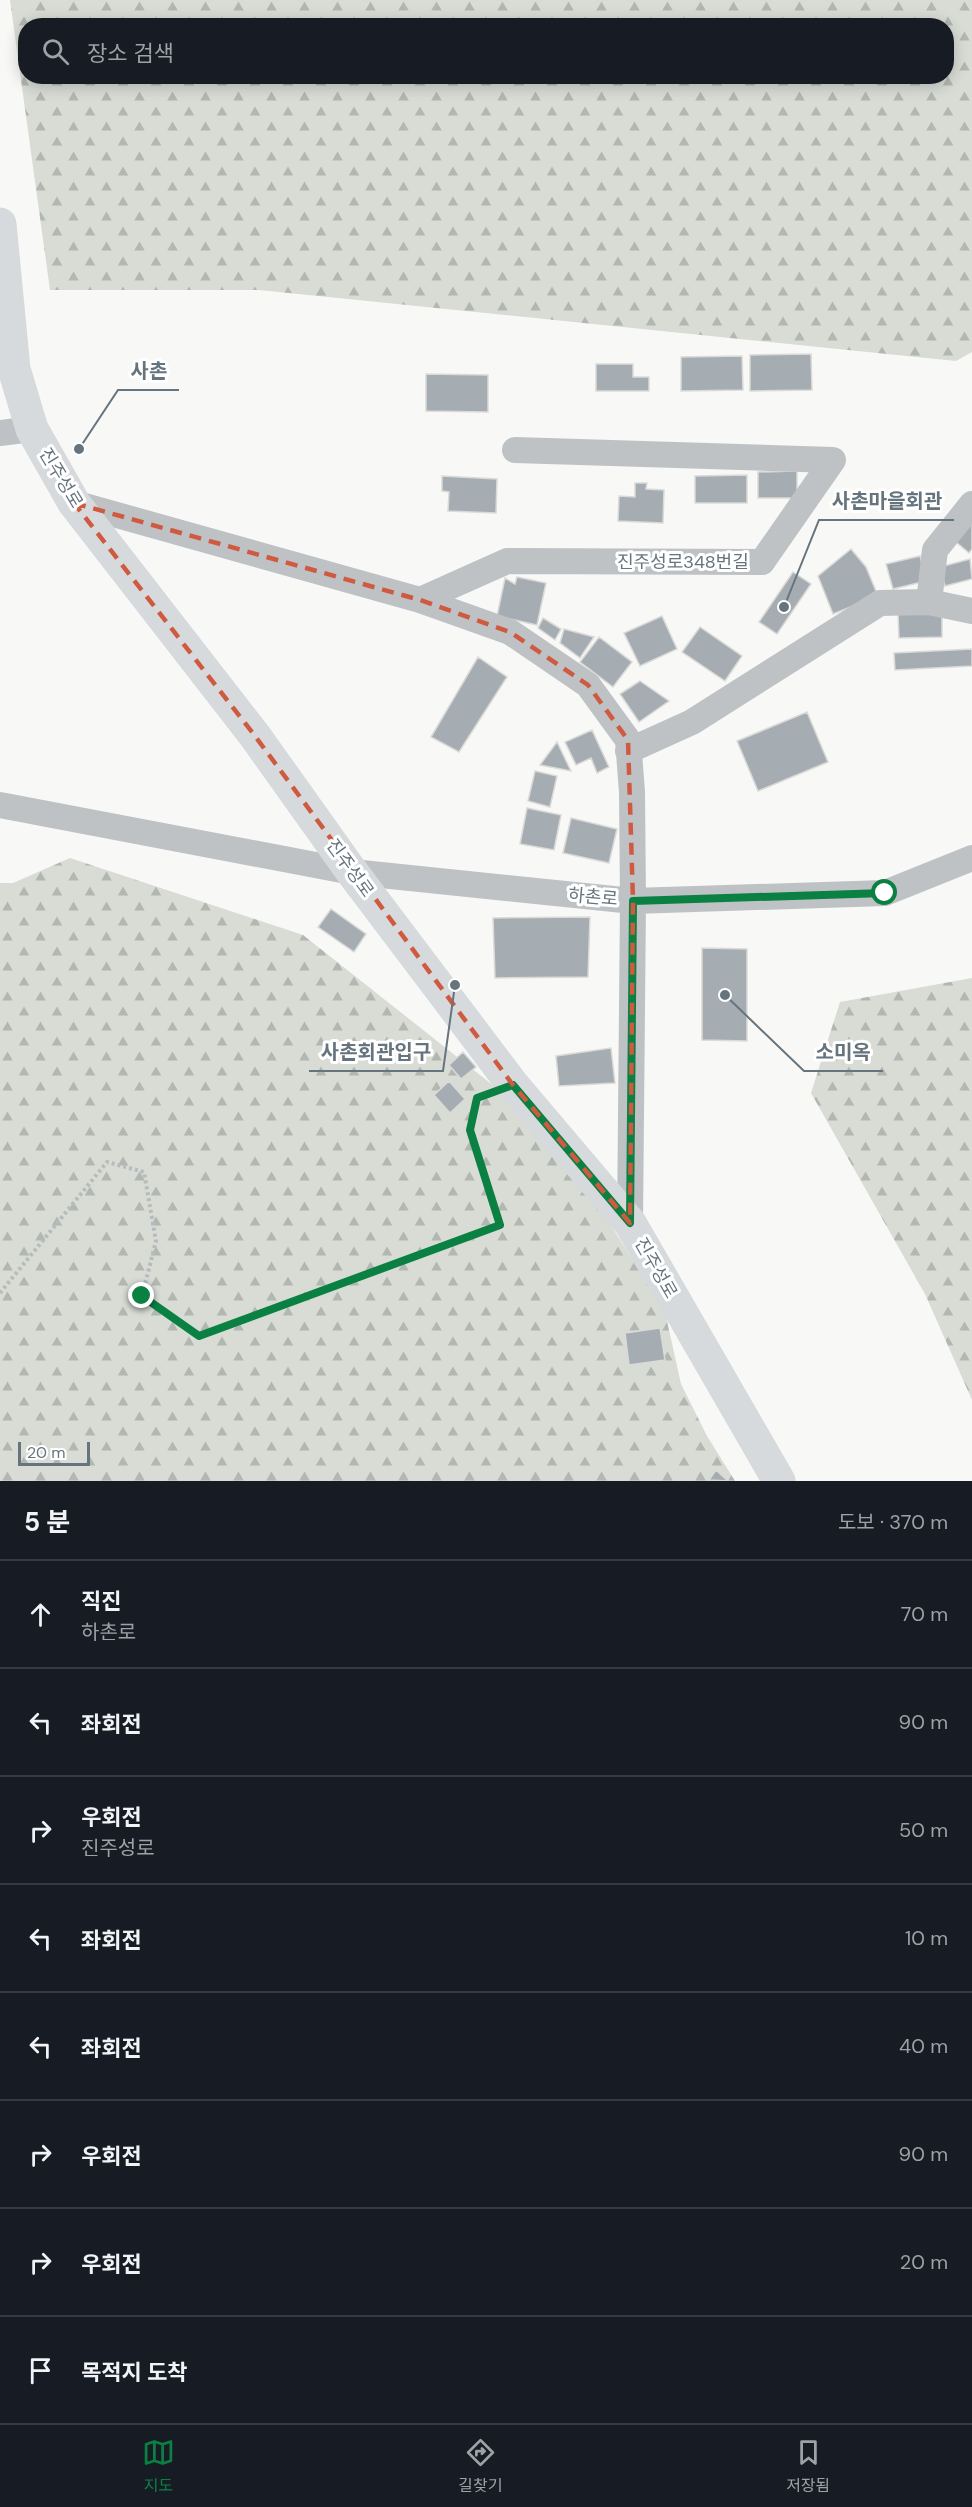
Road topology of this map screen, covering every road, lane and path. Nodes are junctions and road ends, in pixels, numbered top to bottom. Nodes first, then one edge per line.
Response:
1 (0, 224) edge
2 (32, 429) junction
3 (0, 434) edge
4 (514, 450) dead end
5 (74, 503) junction
6 (972, 504) edge
7 (420, 600) junction
8 (929, 602) junction
9 (972, 611) edge
10 (628, 751) junction
11 (0, 805) edge
12 (972, 858) edge
13 (352, 872) junction
14 (633, 901) junction
15 (513, 1085) junction
16 (630, 1223) junction
17 (0, 1293) edge
18 (779, 1481) edge

1 - 2 main road, 진주성로
2 - 3 street
2 - 5 main road, 진주성로
4 - 7 street, 진주성로348번길
5 - 7 street
5 - 13 main road, 진주성로
6 - 8 street
7 - 10 street
8 - 9 street
8 - 10 street
10 - 14 street
11 - 13 street, 하촌로
12 - 14 street, 하촌로
13 - 14 street, 하촌로
13 - 15 main road, 진주성로
14 - 16 street
15 - 16 main road, 진주성로
15 - 17 path
16 - 18 main road, 진주성로

